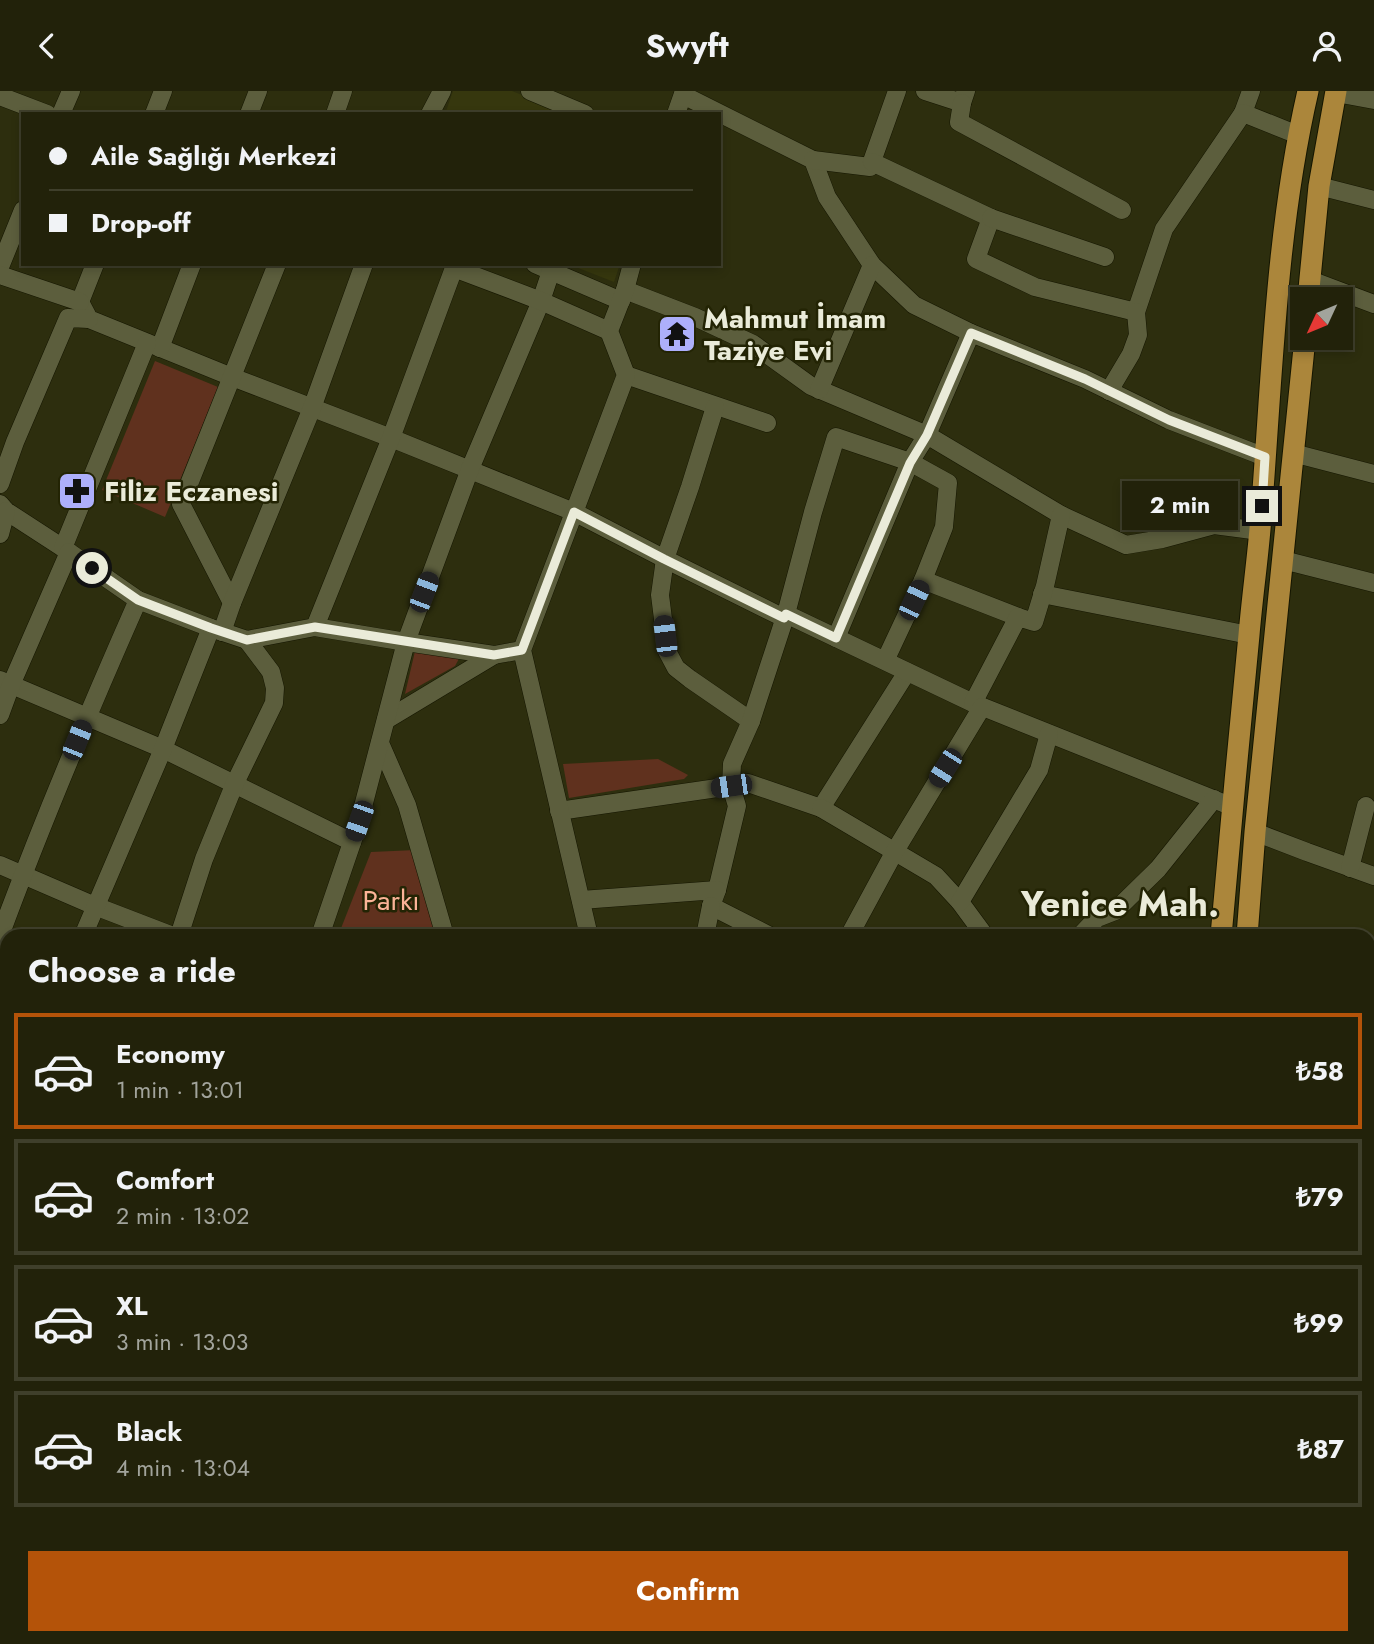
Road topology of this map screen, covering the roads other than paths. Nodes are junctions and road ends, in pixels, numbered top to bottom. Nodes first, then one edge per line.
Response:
1 (71, 91) edge
2 (163, 91) edge
3 (258, 91) edge
4 (344, 91) edge
5 (442, 91) edge
6 (530, 91) edge
7 (897, 91) edge
8 (925, 91) edge
9 (1251, 91) edge
10 (1308, 91) edge
11 (1336, 92) edge
12 (683, 93) edge
13 (0, 96) edge
14 (555, 96) edge
15 (964, 97) edge
16 (1374, 100) edge
17 (42, 112) edge
18 (62, 112) edge
19 (155, 112) edge
20 (250, 112) edge
21 (336, 112) edge
22 (431, 112) edge
23 (582, 112) edge
24 (677, 112) edge
25 (720, 112) edge
26 (721, 112) edge
27 (1243, 113) junction
28 (1298, 135) junction
29 (813, 159) junction
30 (872, 162) junction
31 (1319, 186) junction
32 (1374, 200) edge
33 (1122, 210) dead end
34 (21, 215) edge
35 (991, 218) junction
36 (1105, 257) dead end
37 (872, 265) junction
38 (94, 266) edge
39 (191, 266) edge
40 (276, 266) edge
41 (363, 266) edge
42 (449, 266) edge
43 (631, 266) edge
44 (0, 267) edge
45 (543, 268) edge
46 (0, 275) edge
47 (1309, 287) edge
48 (623, 295) junction
49 (1353, 299) edge
50 (541, 301) junction
51 (80, 302) junction
52 (1374, 304) edge
53 (1136, 312) junction
54 (89, 319) junction
55 (609, 331) junction
56 (971, 333) junction
57 (154, 345) junction
58 (1304, 350) edge
59 (626, 375) junction
60 (232, 377) junction
61 (819, 390) junction
62 (1109, 391) junction
63 (715, 407) junction
64 (312, 408) junction
65 (767, 423) dead end
66 (927, 435) junction
67 (391, 438) junction
68 (1293, 453) junction
69 (1265, 457) junction
70 (910, 463) junction
71 (470, 470) junction
72 (1374, 474) edge
73 (0, 484) edge
74 (3, 507) edge
75 (574, 512) junction
76 (1061, 515) junction
77 (1260, 531) junction
78 (0, 534) edge
79 (66, 550) junction
80 (664, 559) junction
81 (1283, 560) junction
82 (923, 580) junction
83 (1374, 583) edge
84 (1042, 594) junction
85 (138, 600) junction
86 (232, 603) junction
87 (785, 616) junction
88 (1018, 617) junction
89 (315, 627) junction
90 (216, 630) junction
91 (1249, 635) junction
92 (836, 638) junction
93 (247, 640) junction
94 (406, 642) junction
95 (522, 650) junction
96 (494, 655) junction
97 (885, 661) junction
98 (906, 672) junction
99 (5, 683) edge
100 (977, 705) junction
101 (0, 715) edge
102 (86, 717) junction
103 (386, 720) junction
104 (751, 721) junction
105 (1049, 734) junction
106 (380, 743) junction
107 (163, 749) junction
108 (235, 783) junction
109 (731, 786) junction
110 (1223, 803) junction
111 (1366, 806) dead end
112 (821, 809) junction
113 (559, 811) junction
114 (1255, 832) junction
115 (352, 842) junction
116 (895, 851) junction
117 (0, 865) edge
118 (1350, 868) junction
119 (22, 876) junction
120 (1374, 876) edge
121 (714, 898) junction
122 (582, 900) junction
123 (960, 902) junction
124 (95, 906) junction
125 (3, 929) edge
126 (86, 929) edge
127 (155, 929) edge
128 (181, 929) edge
129 (322, 929) edge
130 (443, 929) edge
131 (588, 929) edge
132 (707, 929) edge
133 (760, 929) edge
134 (853, 929) edge
135 (980, 929) edge
136 (1087, 929) edge
137 (1221, 929) edge
138 (1248, 929) edge

1 - 18 street
2 - 19 street
3 - 20 street
4 - 21 street
5 - 22 street
6 - 14 street
7 - 30 street
8 - 15 street
9 - 27 street
10 - 28 main road
11 - 16 street
11 - 31 main road
12 - 24 street
12 - 25 street
13 - 17 street
14 - 23 street
15 - 33 street
26 - 29 street
27 - 28 street
27 - 53 street
28 - 69 main road
29 - 30 street
29 - 37 street
30 - 35 street
31 - 32 street
31 - 47 main road
34 - 44 street
35 - 36 street
35 - 53 street
37 - 56 street
37 - 61 street
38 - 51 street
39 - 57 street
40 - 60 street
41 - 64 street
42 - 50 street
42 - 67 street
43 - 48 street
45 - 48 street
45 - 50 street
46 - 51 street
48 - 55 street
48 - 61 street
49 - 52 street
50 - 55 street
50 - 71 street
51 - 54 street
53 - 62 street
54 - 57 street
54 - 73 street
55 - 59 street
56 - 62 street
56 - 66 street
57 - 60 street
57 - 79 street
58 - 68 main road
59 - 63 street
59 - 75 street
60 - 64 street
60 - 86 street
61 - 66 street
62 - 69 street
63 - 65 street
63 - 80 street
64 - 67 street
64 - 86 street
66 - 70 street
66 - 76 street
67 - 71 street
67 - 89 street
68 - 72 street
68 - 81 main road
69 - 77 main road
70 - 82 street
70 - 87 street
70 - 92 street
71 - 75 street
71 - 94 street
74 - 78 street
74 - 79 street
75 - 80 street
75 - 95 street
76 - 77 street
76 - 84 street
77 - 91 main road
79 - 85 street
79 - 99 street
80 - 87 street
80 - 104 street
81 - 83 street
81 - 114 main road
82 - 88 street
82 - 97 street
84 - 88 street
84 - 91 street
85 - 90 street
85 - 102 street
86 - 90 street
87 - 92 street
87 - 104 street
88 - 100 street
89 - 93 street
89 - 94 street
90 - 93 street
90 - 107 street
91 - 110 main road
92 - 97 street
93 - 108 street
94 - 96 street
94 - 103 street
95 - 96 street
95 - 113 street
96 - 103 street
97 - 98 street
98 - 100 street
98 - 112 street
99 - 101 street
99 - 102 street
100 - 105 street
100 - 116 street
102 - 107 street
102 - 119 street
103 - 106 street
104 - 109 street
105 - 110 street
105 - 123 street
106 - 115 street
106 - 130 street
107 - 108 street
107 - 124 street
108 - 115 street
108 - 128 street
109 - 112 street
109 - 113 street
109 - 121 street
110 - 136 street
110 - 137 main road
111 - 118 street
112 - 116 street
113 - 122 street
114 - 118 street
114 - 138 main road
115 - 129 street
116 - 123 street
116 - 134 street
117 - 119 street
118 - 120 street
119 - 124 street
119 - 125 street
121 - 122 street
121 - 132 street
121 - 133 street
122 - 131 street
123 - 135 street
124 - 126 street
124 - 127 street

